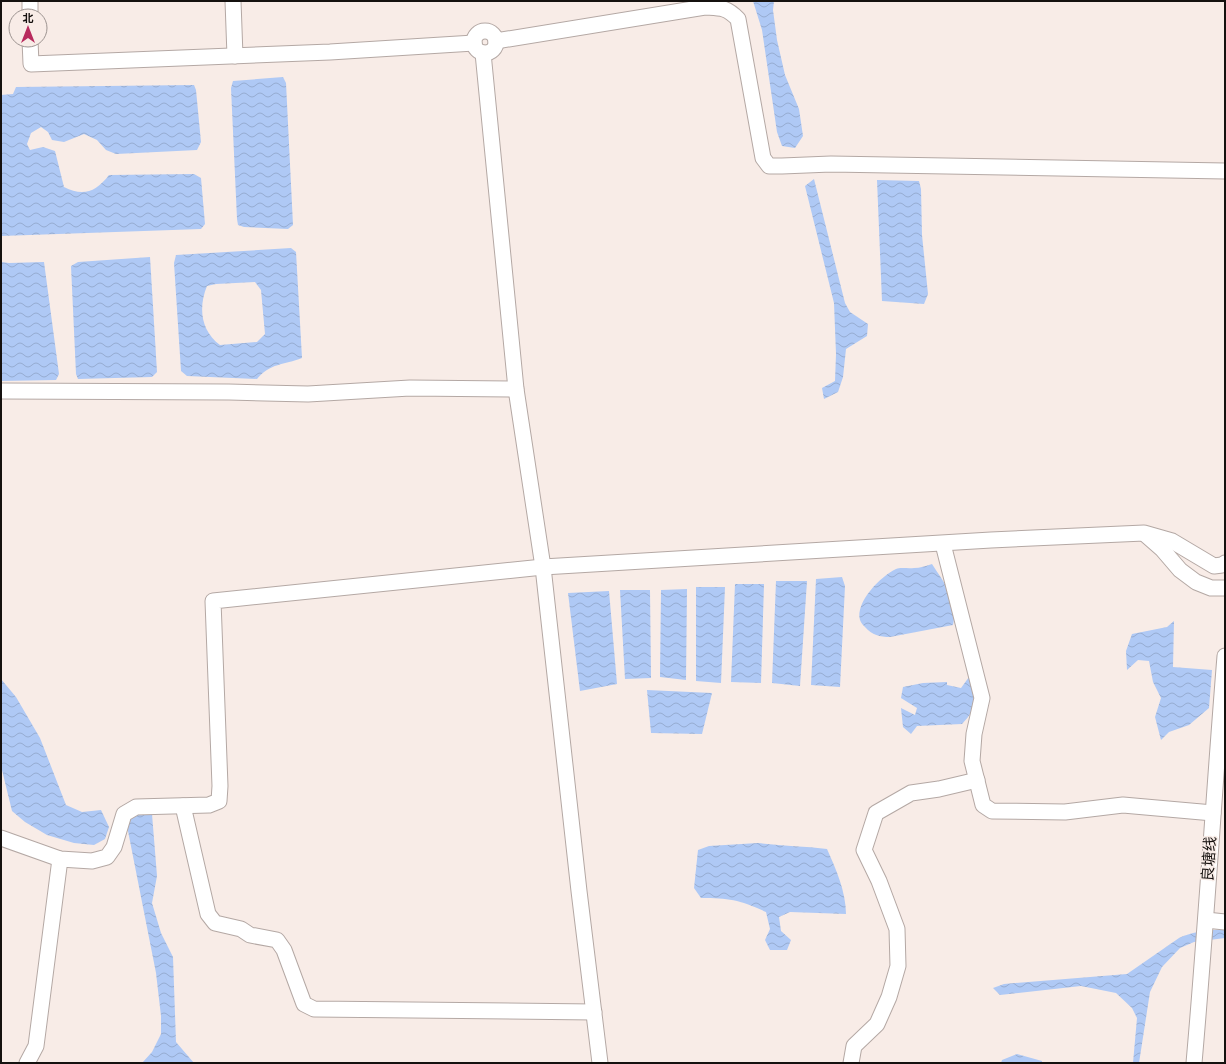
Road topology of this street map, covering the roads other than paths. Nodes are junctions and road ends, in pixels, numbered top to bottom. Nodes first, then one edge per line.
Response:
1 (233, 1) edge
2 (30, 48) edge
3 (479, 48) junction
4 (235, 56) junction
5 (1225, 171) edge
6 (516, 389) junction
7 (1, 391) edge
8 (1144, 533) junction
9 (943, 544) junction
10 (1225, 563) edge
11 (543, 567) junction
12 (1225, 588) edge
13 (1225, 656) edge
14 (977, 780) junction
15 (183, 806) junction
16 (1213, 813) junction
17 (1, 838) edge
18 (60, 859) junction
19 (1225, 922) edge
20 (1206, 931) junction
21 (594, 1012) junction
22 (27, 1063) edge
23 (600, 1063) edge
24 (852, 1063) edge
25 (1194, 1063) edge

1 - 4 street
2 - 4 street
3 - 4 street
3 - 5 street
3 - 6 street
6 - 7 street
6 - 11 street
8 - 9 street
8 - 10 street
8 - 12 street
9 - 11 street
9 - 14 street
11 - 15 street
11 - 21 street
13 - 16 street, 良塘线
14 - 16 street
14 - 24 street
15 - 18 street
15 - 21 street
16 - 20 street, 良塘线
17 - 18 street
18 - 22 street
19 - 20 street
20 - 25 street, 良塘线
21 - 23 street

